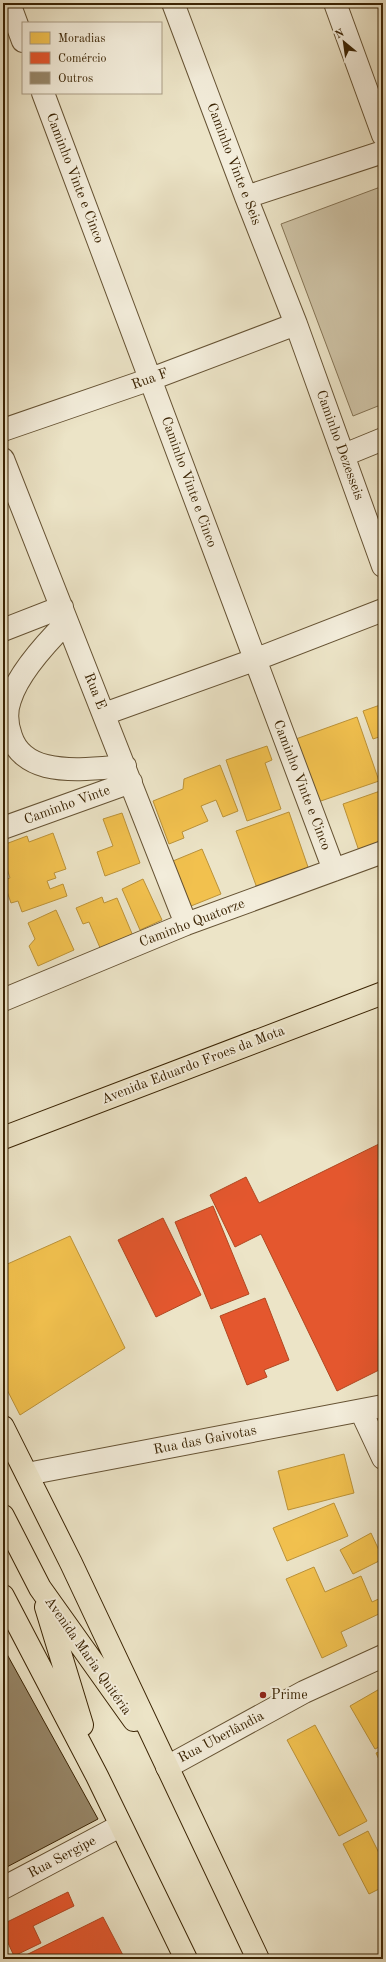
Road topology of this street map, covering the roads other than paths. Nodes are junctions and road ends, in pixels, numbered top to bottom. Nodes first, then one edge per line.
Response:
1 (9, 3) edge
2 (173, 3) edge
3 (335, 3) edge
4 (22, 38) edge
5 (43, 94) edge
6 (383, 135) edge
7 (383, 152) edge
8 (246, 197) junction
9 (296, 324) junction
10 (151, 379) junction
11 (3, 430) edge
12 (383, 439) edge
13 (344, 455) junction
14 (4, 467) edge
15 (383, 566) edge
16 (383, 610) edge
17 (64, 614) junction
18 (3, 630) edge
19 (254, 660) junction
20 (104, 714) junction
21 (128, 774) junction
22 (3, 828) edge
23 (383, 852) edge
24 (334, 870) junction
25 (186, 924) junction
26 (383, 993) edge
27 (3, 1000) edge
28 (4, 1138) edge
29 (383, 1406) edge
30 (361, 1411) junction
31 (3, 1427) edge
32 (383, 1458) edge
33 (26, 1474) junction
34 (3, 1516) edge
35 (40, 1588) junction
36 (3, 1596) edge
37 (383, 1656) edge
38 (167, 1767) junction
39 (97, 1776) junction
40 (120, 1826) junction
41 (3, 1888) edge
42 (186, 1959) edge
43 (258, 1959) edge

1 - 4 street
2 - 8 street, Caminho Vinte e Seis
3 - 6 street
5 - 10 street, Caminho Vinte e Cinco
7 - 8 street
8 - 9 street, Caminho Vinte e Seis
9 - 10 street, Rua F
9 - 13 street, Caminho Dezesseis
10 - 11 street, Rua F
10 - 19 street, Caminho Vinte e Cinco
12 - 13 street
13 - 15 street, Caminho Dezesseis
14 - 17 street, Rua E
16 - 19 street
17 - 18 street
17 - 20 street, Rua E
17 - 21 street
19 - 20 street
19 - 24 street, Caminho Vinte e Cinco
20 - 21 street, Rua E
21 - 22 street, Caminho Vinte
21 - 25 street, Rua E
23 - 24 street, Caminho Quatorze
24 - 25 street, Caminho Quatorze
25 - 27 street, Caminho Quatorze
26 - 28 main road, Avenida Eduardo Froes da Mota
29 - 30 street, Rua das Gaivotas
30 - 32 street
30 - 33 street, Rua das Gaivotas
31 - 33 main road, Avenida Maria Quitéria
33 - 38 main road, Avenida Maria Quitéria
34 - 35 main road
35 - 38 main road, Avenida Maria Quitéria
35 - 39 main road, Avenida Maria Quitéria
36 - 39 main road, Avenida Maria Quitéria
37 - 38 street, Rua Uberlândia
38 - 43 main road, Avenida Maria Quitéria
39 - 40 main road, Avenida Maria Quitéria
40 - 41 street, Rua Sergipe
40 - 42 main road, Avenida Maria Quitéria

